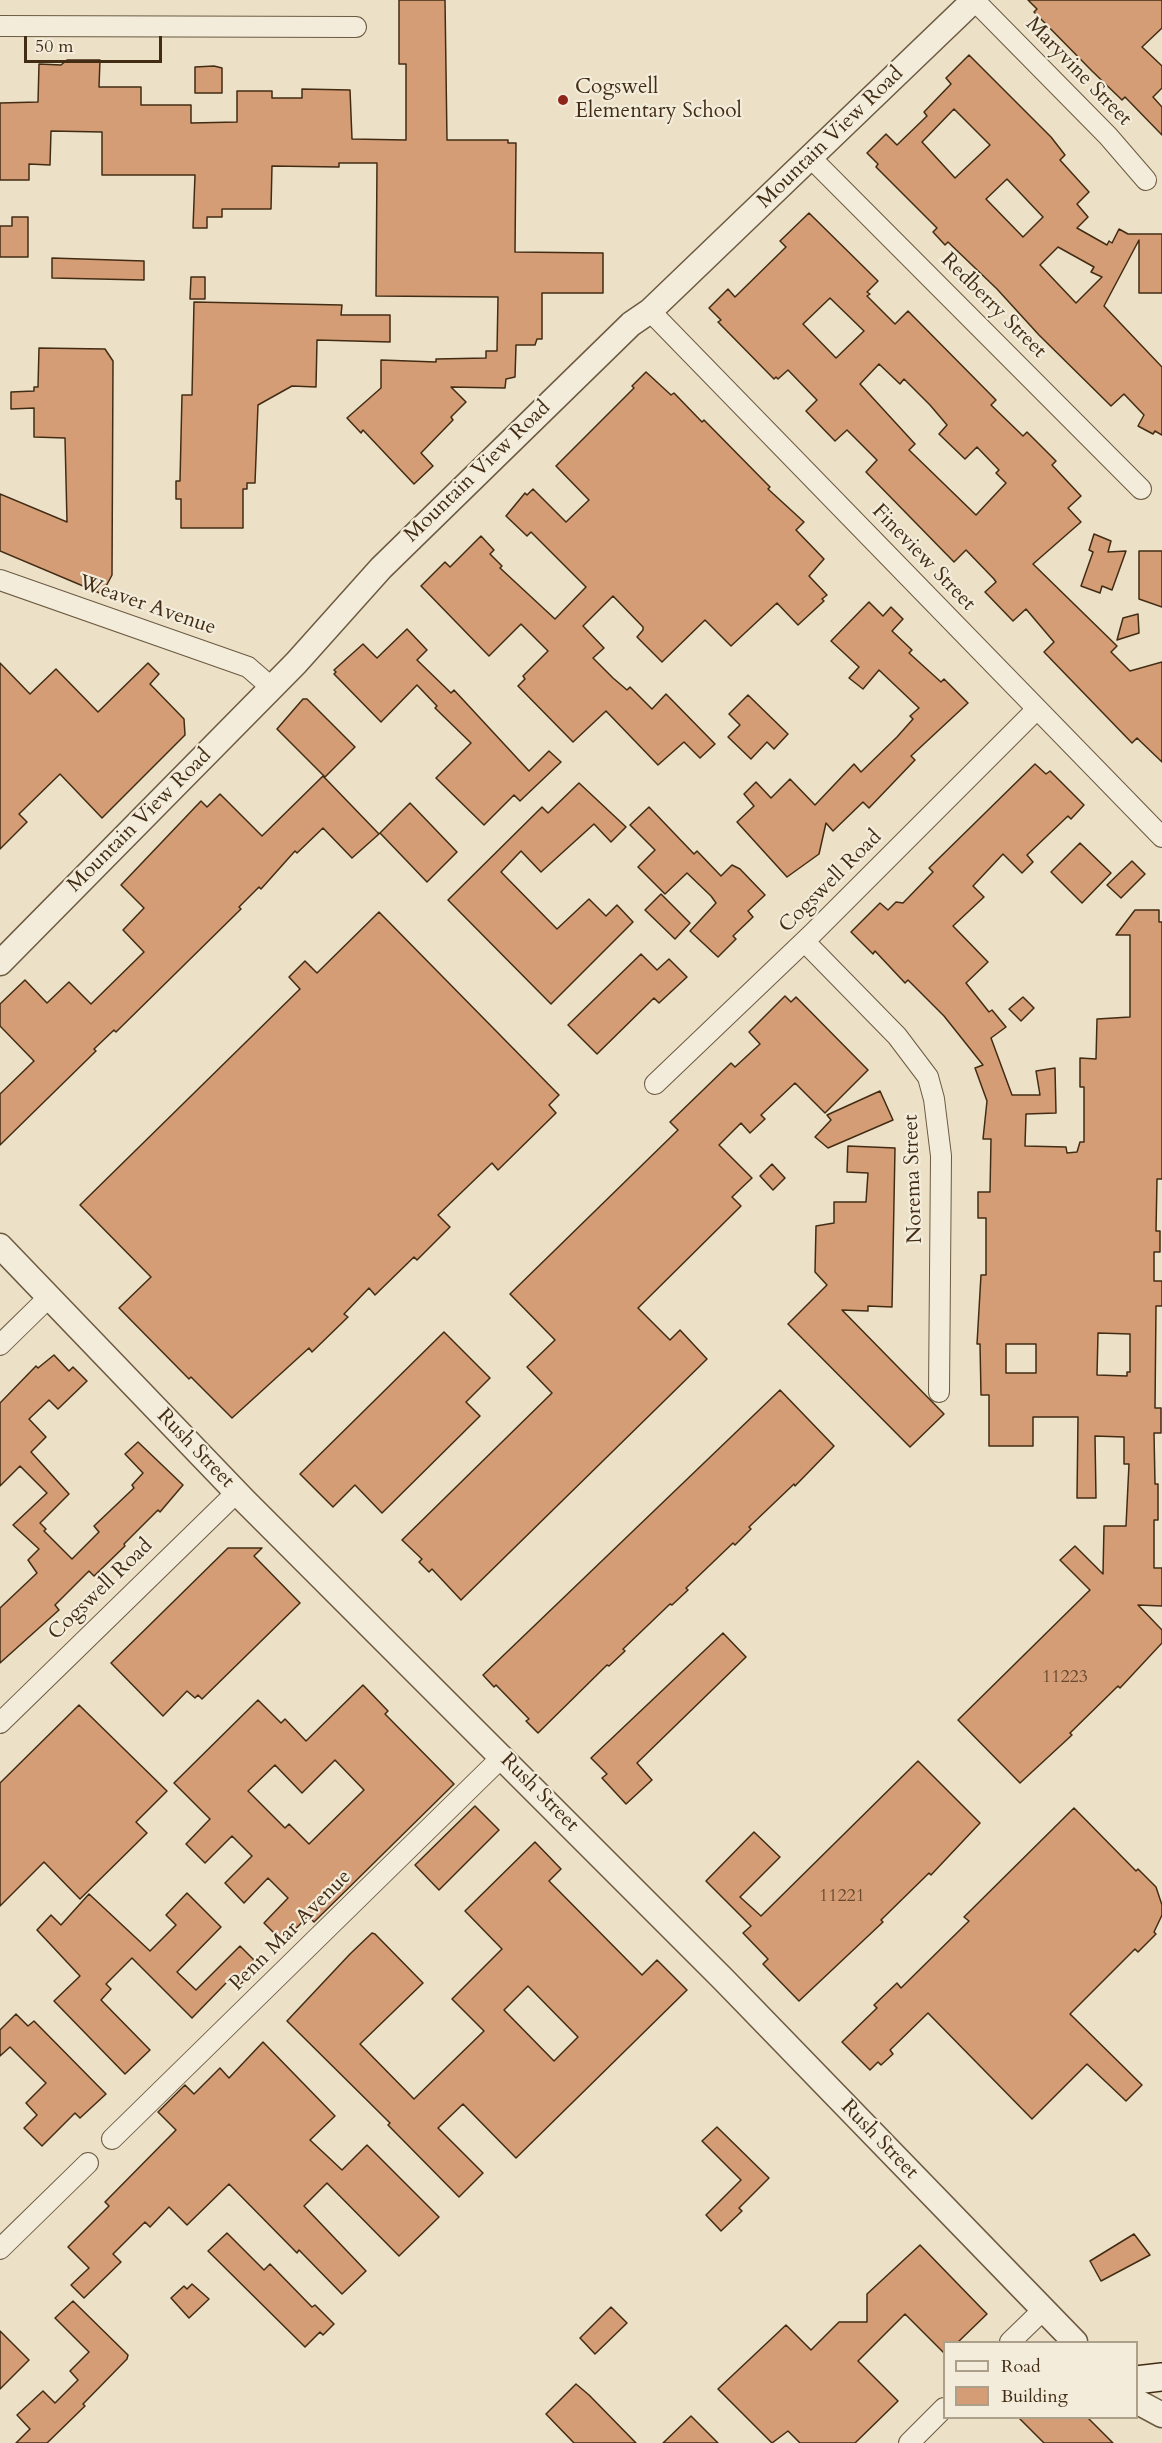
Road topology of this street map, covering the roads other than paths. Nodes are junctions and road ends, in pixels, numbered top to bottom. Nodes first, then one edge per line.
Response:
1 (974, 0) edge
2 (0, 26) edge
3 (356, 27) dead end
4 (811, 158) junction
5 (1146, 180) dead end
6 (650, 311) junction
7 (1141, 489) dead end
8 (0, 580) edge
9 (272, 687) junction
10 (1036, 710) junction
11 (1162, 837) edge
12 (805, 942) junction
13 (0, 963) edge
14 (655, 1084) dead end
15 (0, 1246) edge
16 (48, 1298) junction
17 (0, 1345) edge
18 (939, 1392) dead end
19 (237, 1492) junction
20 (0, 1723) edge
21 (502, 1756) junction
22 (112, 2139) dead end
23 (88, 2163) dead end
24 (0, 2249) edge
25 (1044, 2309) junction
26 (1012, 2341) edge
27 (1073, 2341) edge
28 (1162, 2377) edge
29 (1138, 2380) edge
30 (1138, 2402) edge
31 (943, 2410) edge
32 (1162, 2415) edge
33 (909, 2443) edge

1 - 4 street, Mountain View Road
1 - 5 street, Maryvine Street
2 - 3 street
4 - 6 street, Mountain View Road
4 - 7 street, Redberry Street
6 - 9 street, Mountain View Road
6 - 10 street, Fineview Street
8 - 9 street, Weaver Avenue
9 - 13 street, Mountain View Road
10 - 11 street, Fineview Street
10 - 12 street, Cogswell Road
12 - 14 street, Cogswell Road
12 - 18 street, Norema Street
15 - 16 street, Rush Street
16 - 17 street
16 - 19 street, Rush Street
19 - 20 street, Cogswell Road
19 - 21 street, Rush Street
21 - 22 street, Penn Mar Avenue
21 - 25 street, Rush Street
23 - 24 street
25 - 26 street
25 - 27 street, Rush Street
28 - 29 main road
30 - 32 street
31 - 33 street

